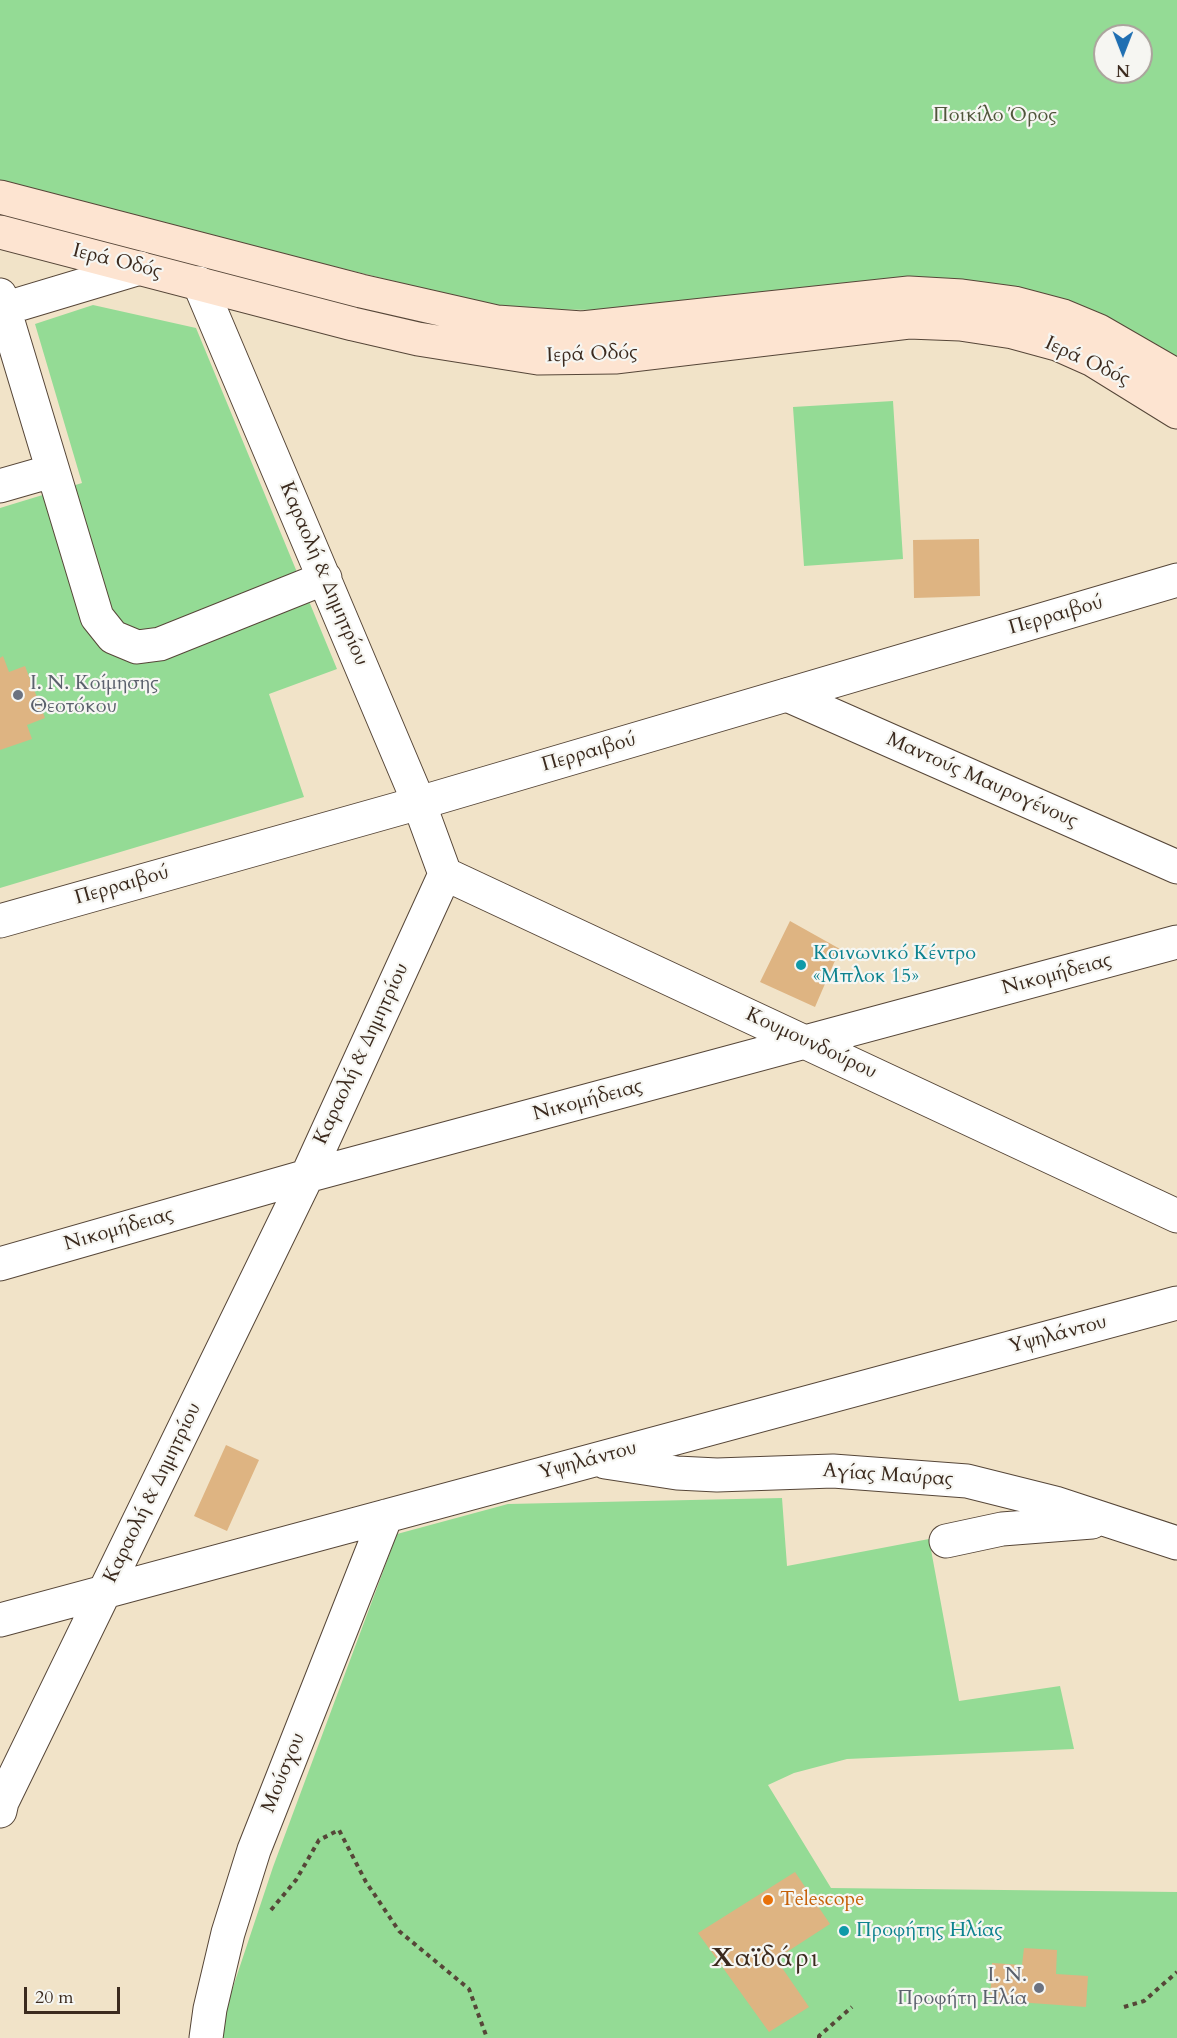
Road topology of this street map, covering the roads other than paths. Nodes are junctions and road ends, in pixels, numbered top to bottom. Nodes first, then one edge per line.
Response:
1 (0, 197) edge
2 (0, 232) edge
3 (140, 268) junction
4 (199, 283) junction
5 (1, 304) edge
6 (1177, 376) edge
7 (1177, 412) edge
8 (52, 471) junction
9 (0, 486) edge
10 (325, 578) junction
11 (1177, 580) edge
12 (788, 695) junction
13 (419, 803) junction
14 (1177, 867) edge
15 (445, 874) junction
16 (0, 921) edge
17 (1177, 942) edge
18 (807, 1042) junction
19 (307, 1176) junction
20 (1177, 1216) edge
21 (0, 1264) edge
22 (1177, 1303) edge
23 (591, 1460) junction
24 (386, 1516) junction
25 (1109, 1521) junction
26 (946, 1541) dead end
27 (1177, 1543) edge
28 (105, 1592) junction
29 (0, 1620) edge
30 (1, 1806) edge
31 (206, 2038) edge

1 - 6 main road, Ιερά Οδός
2 - 3 main road, Ιερά Οδός
3 - 4 main road, Ιερά Οδός
3 - 5 street
4 - 7 main road, Ιερά Οδός
4 - 10 street, Καραολή & Δημητρίου
5 - 8 street
8 - 9 street
8 - 10 street
10 - 13 street, Καραολή & Δημητρίου
11 - 12 street, Περραιβού
12 - 13 street, Περραιβού
12 - 14 street, Μαντούς Μαυρογένους
13 - 15 street, Καραολή & Δημητρίου
13 - 16 street, Περραιβού
15 - 18 street, Κουμουνδούρου
15 - 19 street, Καραολή & Δημητρίου
17 - 18 street, Νικομήδειας
18 - 19 street, Νικομήδειας
18 - 20 street, Κουμουνδούρου
19 - 21 street, Νικομήδειας
19 - 28 street, Καραολή & Δημητρίου
22 - 23 street, Υψηλάντου
23 - 24 street, Υψηλάντου
23 - 25 street, Αγίας Μαύρας
24 - 28 street, Υψηλάντου
24 - 31 street, Μούσχου
25 - 26 street
25 - 27 street, Αγίας Μαύρας
28 - 29 street, Υψηλάντου
28 - 30 street, Καραολή & Δημητρίου

